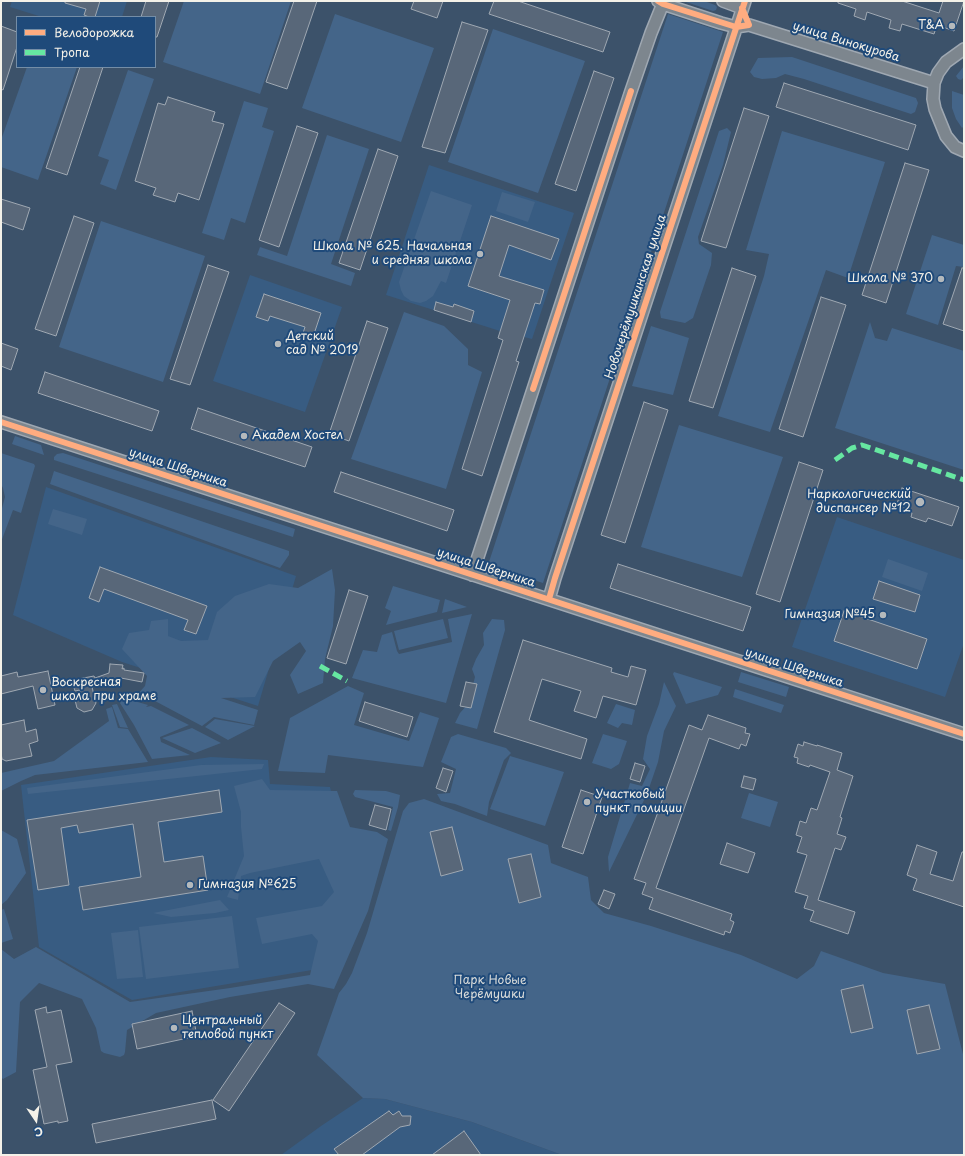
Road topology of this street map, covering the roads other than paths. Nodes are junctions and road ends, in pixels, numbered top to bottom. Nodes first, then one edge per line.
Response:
1 (723, 1) edge
2 (662, 2) edge
3 (743, 4) edge
4 (749, 25) junction
5 (736, 27) junction
6 (964, 49) edge
7 (934, 83) junction
8 (964, 151) edge
9 (1, 422) edge
10 (472, 574) junction
11 (549, 599) junction
12 (964, 734) edge

1 - 3 street
2 - 5 street, улица Винокурова
2 - 10 street
3 - 4 street
3 - 5 street, Новочерёмушкинская улица
4 - 5 street, улица Винокурова
4 - 7 street, улица Винокурова
5 - 11 street, Новочерёмушкинская улица
6 - 7 street
7 - 8 street
9 - 10 street, улица Шверника
10 - 11 street, улица Шверника
11 - 12 street, улица Шверника

